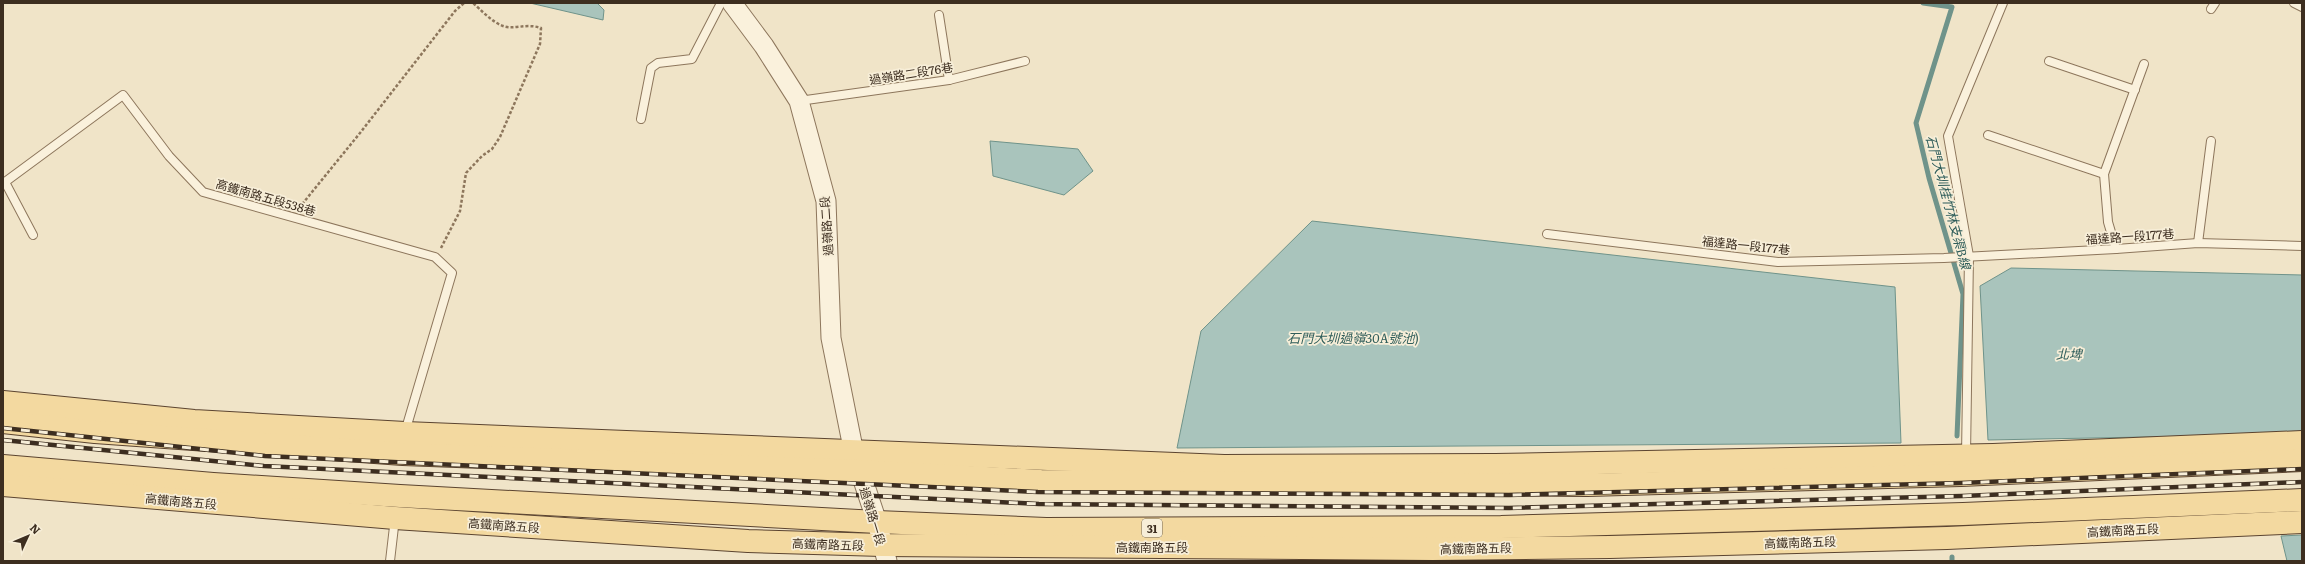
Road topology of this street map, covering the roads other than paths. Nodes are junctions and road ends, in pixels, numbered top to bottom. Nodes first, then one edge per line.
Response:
1 (721, 3) edge
2 (732, 3) edge
3 (2002, 3) edge
4 (2294, 3) edge
5 (2302, 7) edge
6 (939, 15) dead end
7 (1025, 61) dead end
8 (2049, 61) dead end
9 (2144, 64) dead end
10 (949, 80) junction
11 (2135, 90) junction
12 (799, 102) junction
13 (641, 119) dead end
14 (1988, 135) dead end
15 (2211, 140) dead end
16 (2104, 174) junction
17 (1547, 234) dead end
18 (33, 235) dead end
19 (2198, 243) junction
20 (2302, 246) edge
21 (2116, 249) junction
22 (1969, 256) junction
23 (3, 402) edge
24 (194, 421) junction
25 (3, 422) edge
26 (95, 432) junction
27 (405, 433) junction
28 (475, 436) junction
29 (2302, 442) edge
30 (1966, 456) junction
31 (1795, 459) junction
32 (566, 460) junction
33 (2302, 460) edge
34 (856, 462) junction
35 (3, 466) edge
36 (1704, 482) junction
37 (213, 484) junction
38 (3, 485) edge
39 (123, 497) junction
40 (2302, 500) edge
41 (395, 518) junction
42 (877, 522) junction
43 (2302, 522) edge
44 (1501, 527) junction
45 (1610, 547) junction
46 (884, 553) edge
47 (390, 561) edge

1 - 13 lane
2 - 12 street, 過嶺路二段
3 - 22 lane
4 - 5 lane
6 - 10 lane
7 - 10 lane, 過嶺路二段76巷
8 - 11 lane
9 - 11 lane
10 - 12 lane, 過嶺路二段76巷
11 - 16 lane
12 - 34 street, 過嶺路二段
14 - 16 lane
15 - 19 lane
16 - 21 lane
17 - 22 lane, 福達路一段177巷
18 - 27 lane, 高鐵南路五段538巷
19 - 20 lane, 福達路一段177巷
19 - 21 lane, 福達路一段177巷
21 - 22 lane, 福達路一段177巷
22 - 30 lane
23 - 24 main road
24 - 26 main road
24 - 27 main road
25 - 26 main road
26 - 32 main road
27 - 28 main road
28 - 32 main road
28 - 34 main road
29 - 30 main road
30 - 31 main road
31 - 34 main road
31 - 36 main road
32 - 34 main road
33 - 36 main road
34 - 36 main road
34 - 42 street, 過嶺路一段
35 - 37 main road, 高鐵南路五段 / 31
37 - 39 main road
37 - 42 main road, 高鐵南路五段 / 31
38 - 39 main road, 高鐵南路五段 / 31
39 - 41 main road, 高鐵南路五段 / 31
40 - 44 main road, 高鐵南路五段 / 31
41 - 46 main road, 高鐵南路五段 / 31
41 - 47 lane
42 - 44 main road, 高鐵南路五段 / 31
42 - 46 street, 過嶺路一段
43 - 45 main road, 高鐵南路五段 / 31
44 - 45 main road
45 - 46 main road, 高鐵南路五段 / 31

